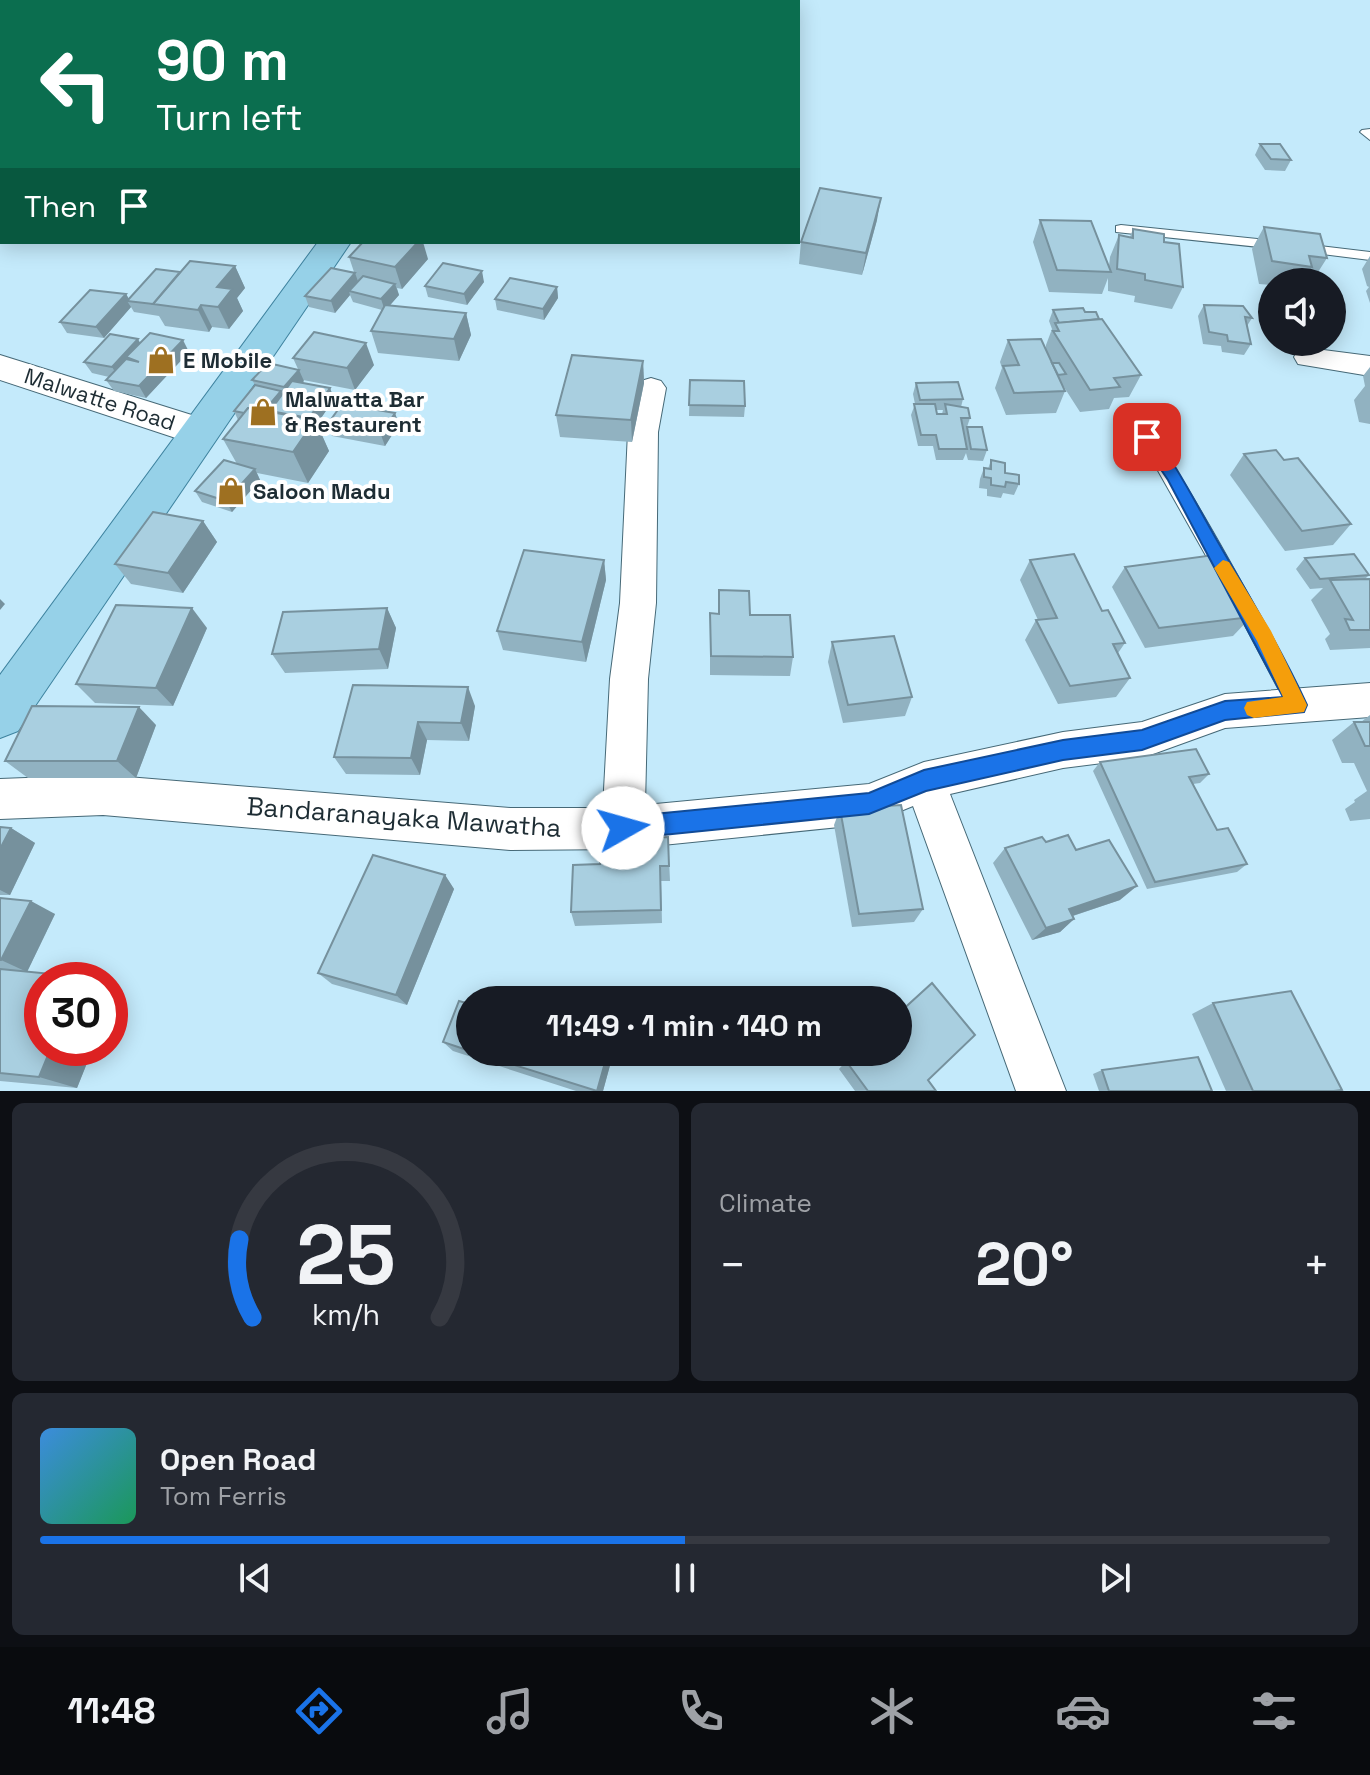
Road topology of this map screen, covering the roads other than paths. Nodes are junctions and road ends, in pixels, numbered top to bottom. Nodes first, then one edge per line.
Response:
1 (1121, 229) dead end
2 (334, 244) edge
3 (1370, 256) edge
4 (1308, 357) dead end
5 (1370, 366) edge
6 (0, 367) edge
7 (651, 388) dead end
8 (200, 432) junction
9 (1147, 437) dead end
10 (1370, 700) edge
11 (1297, 705) junction
12 (0, 715) edge
13 (924, 781) junction
14 (0, 799) edge
15 (623, 828) junction
16 (1041, 1091) edge

1 - 3 lane
2 - 8 main road
4 - 5 street
6 - 8 street, Malwatte Road
7 - 15 street
8 - 12 main road
9 - 11 lane
10 - 11 street, Bandaranayaka Mawatha
11 - 13 street, Bandaranayaka Mawatha
13 - 15 street, Bandaranayaka Mawatha
13 - 16 street
14 - 15 street, Bandaranayaka Mawatha

